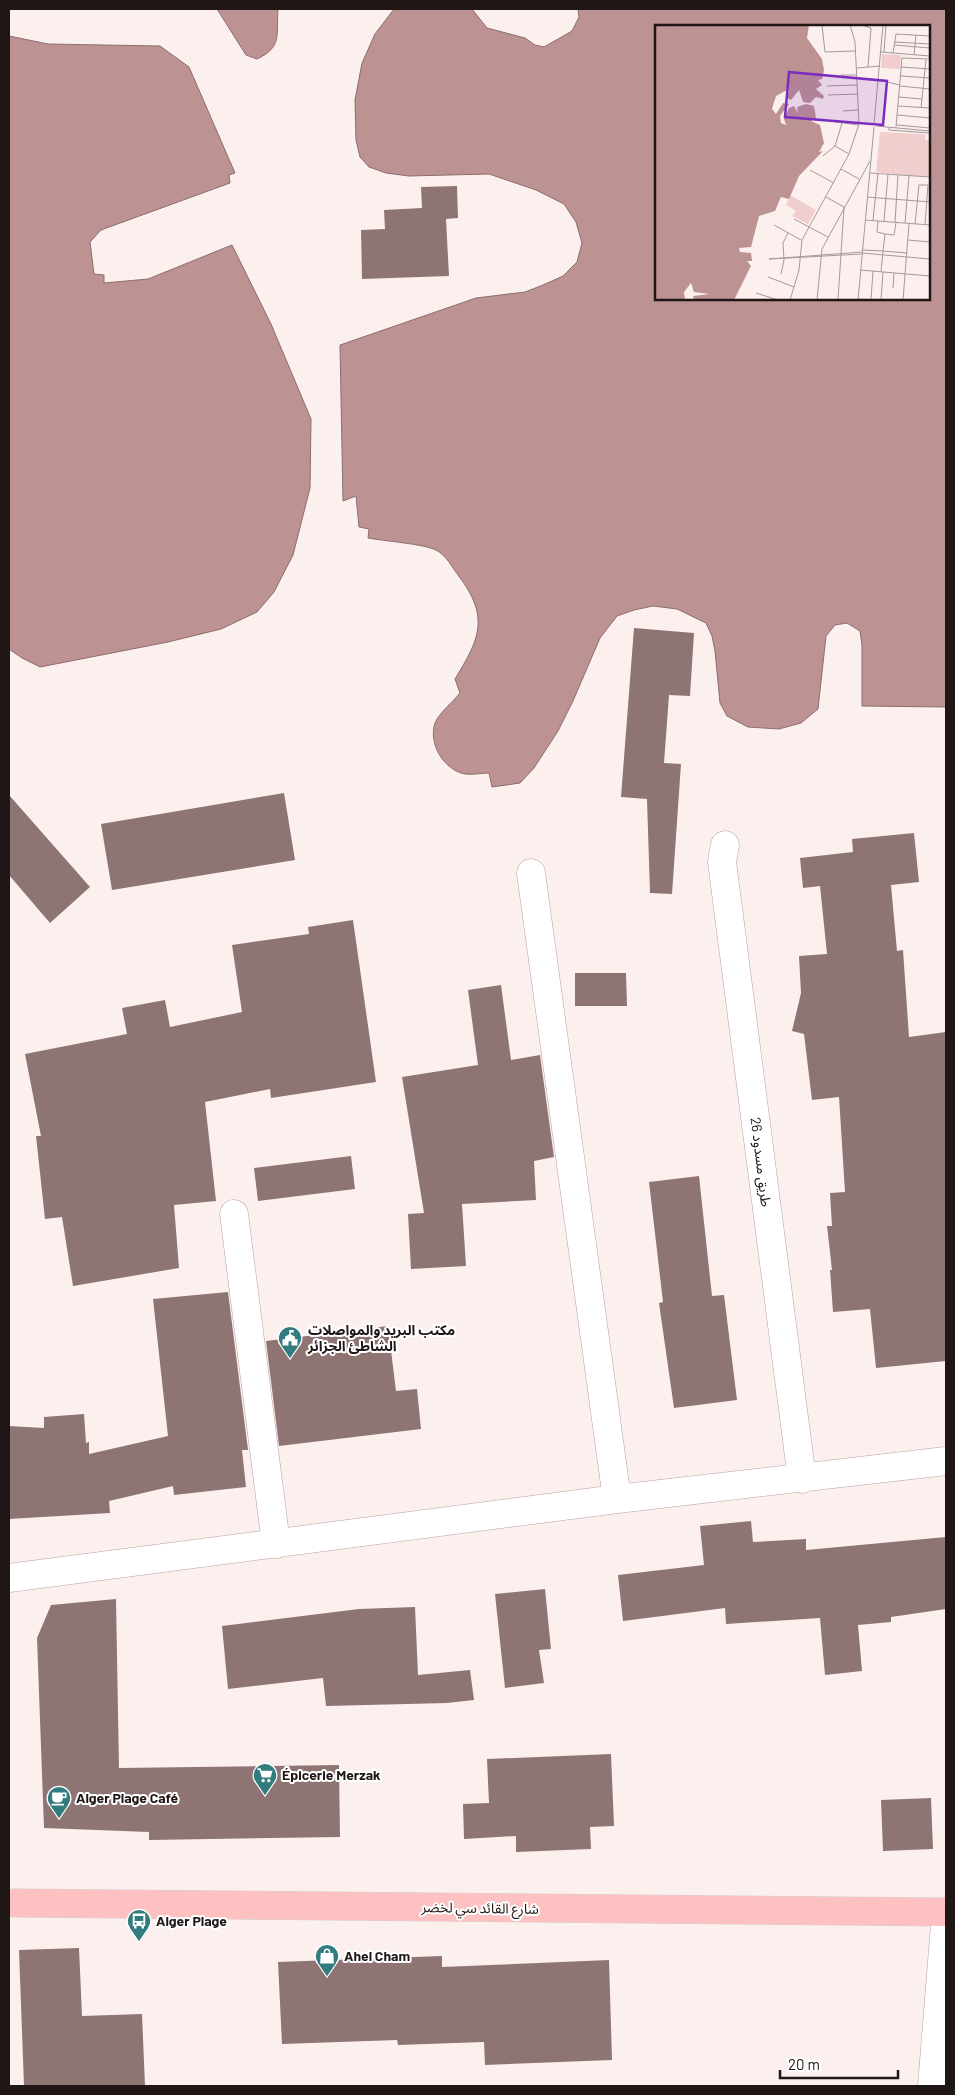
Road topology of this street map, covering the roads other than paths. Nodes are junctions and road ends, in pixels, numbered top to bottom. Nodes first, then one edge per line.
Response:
1 (725, 845) dead end
2 (531, 873) dead end
3 (234, 1214) dead end
4 (946, 1461) edge
5 (802, 1478) junction
6 (617, 1499) junction
7 (276, 1544) junction
8 (9, 1578) edge
9 (10, 1905) edge
10 (946, 1912) edge
11 (932, 2086) edge

1 - 5 street, طريق مسدود 26
2 - 6 street
3 - 7 street
4 - 5 street
5 - 6 street
6 - 7 street
7 - 8 street
9 - 10 main road, شارع القائد سي لخضر
10 - 11 street

